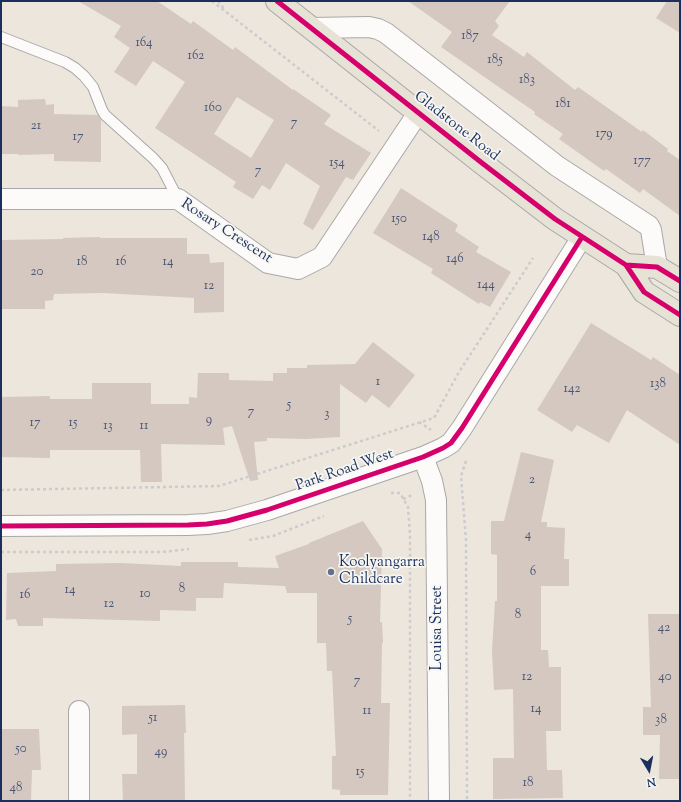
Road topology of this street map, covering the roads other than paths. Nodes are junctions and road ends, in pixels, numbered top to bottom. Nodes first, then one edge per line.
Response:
1 (277, 1) edge
2 (312, 28) junction
3 (1, 38) edge
4 (418, 113) junction
5 (1, 199) edge
6 (178, 199) junction
7 (582, 237) junction
8 (626, 265) junction
9 (657, 267) junction
10 (680, 281) edge
11 (680, 315) edge
12 (423, 457) junction
13 (1, 526) edge
14 (80, 712) dead end
15 (79, 801) edge
16 (439, 801) edge

1 - 2 main road, Gladstone Road
2 - 4 main road, Gladstone Road
2 - 9 street, Gladstone Road
3 - 6 lane
4 - 6 street, Rosary Crescent
4 - 7 main road, Gladstone Road
5 - 6 street, Rosary Crescent
7 - 8 main road, Gladstone Road
7 - 12 street, Park Road West
8 - 9 main road, Gladstone Road
8 - 11 main road, Gladstone Road
9 - 10 main road, Gladstone Road
12 - 13 street, Park Road West
12 - 16 street, Louisa Street
14 - 15 street

